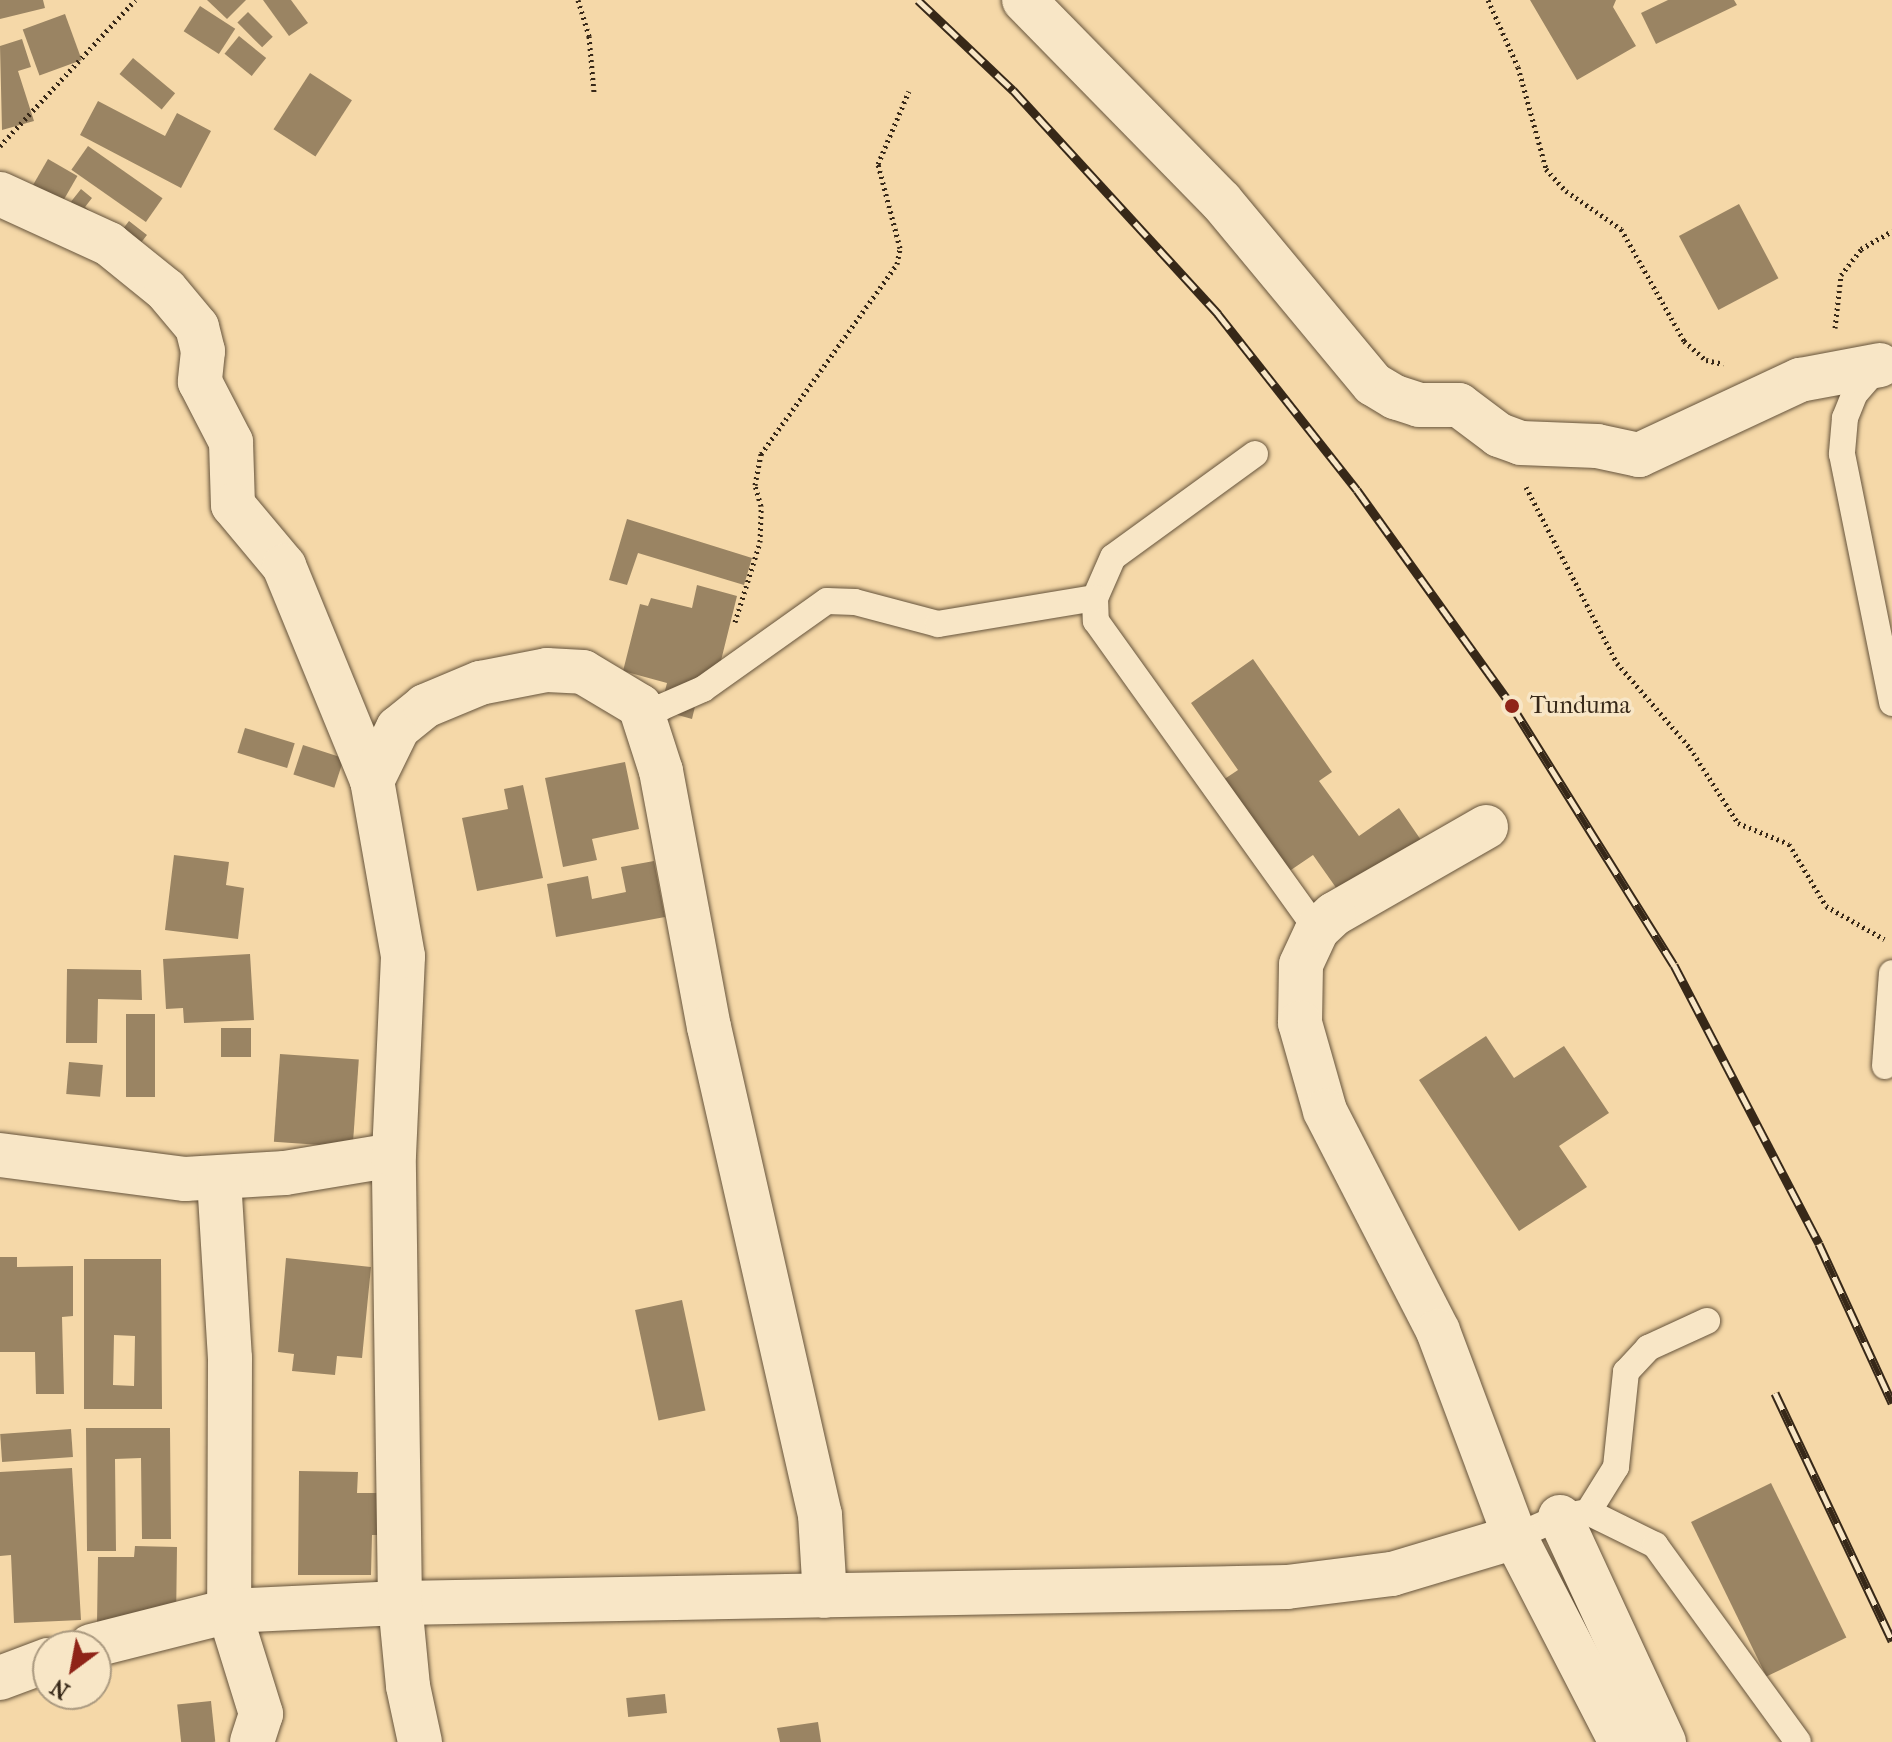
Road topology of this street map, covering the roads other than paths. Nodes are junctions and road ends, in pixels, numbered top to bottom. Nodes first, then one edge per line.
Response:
1 (1024, 0) edge
2 (0, 194) edge
3 (1886, 363) edge
4 (1255, 454) dead end
5 (1095, 598) junction
6 (1892, 703) edge
7 (640, 706) junction
8 (372, 781) junction
9 (1486, 827) dead end
10 (1317, 930) junction
11 (1892, 973) edge
12 (1885, 1066) dead end
13 (0, 1155) edge
14 (394, 1155) junction
15 (219, 1179) junction
16 (1707, 1321) dead end
17 (1574, 1515) junction
18 (1515, 1537) junction
19 (825, 1596) junction
20 (400, 1603) junction
21 (229, 1611) junction
22 (112, 1641) edge
23 (32, 1666) edge
24 (0, 1678) edge
25 (252, 1742) edge
26 (420, 1742) edge
27 (1621, 1742) edge
28 (1664, 1742) edge
29 (1798, 1742) edge

1 - 3 street
2 - 8 street
3 - 6 lane
4 - 5 lane
5 - 7 lane
5 - 10 lane
7 - 8 street
7 - 19 street
8 - 14 street
9 - 10 street
10 - 18 street
11 - 12 lane
13 - 15 street
14 - 15 street
14 - 20 street
15 - 21 street
16 - 17 lane
17 - 18 lane
17 - 28 street
17 - 29 lane
18 - 19 street
18 - 27 street
19 - 20 street
20 - 21 street
20 - 26 street
21 - 22 street
21 - 25 street
23 - 24 street

